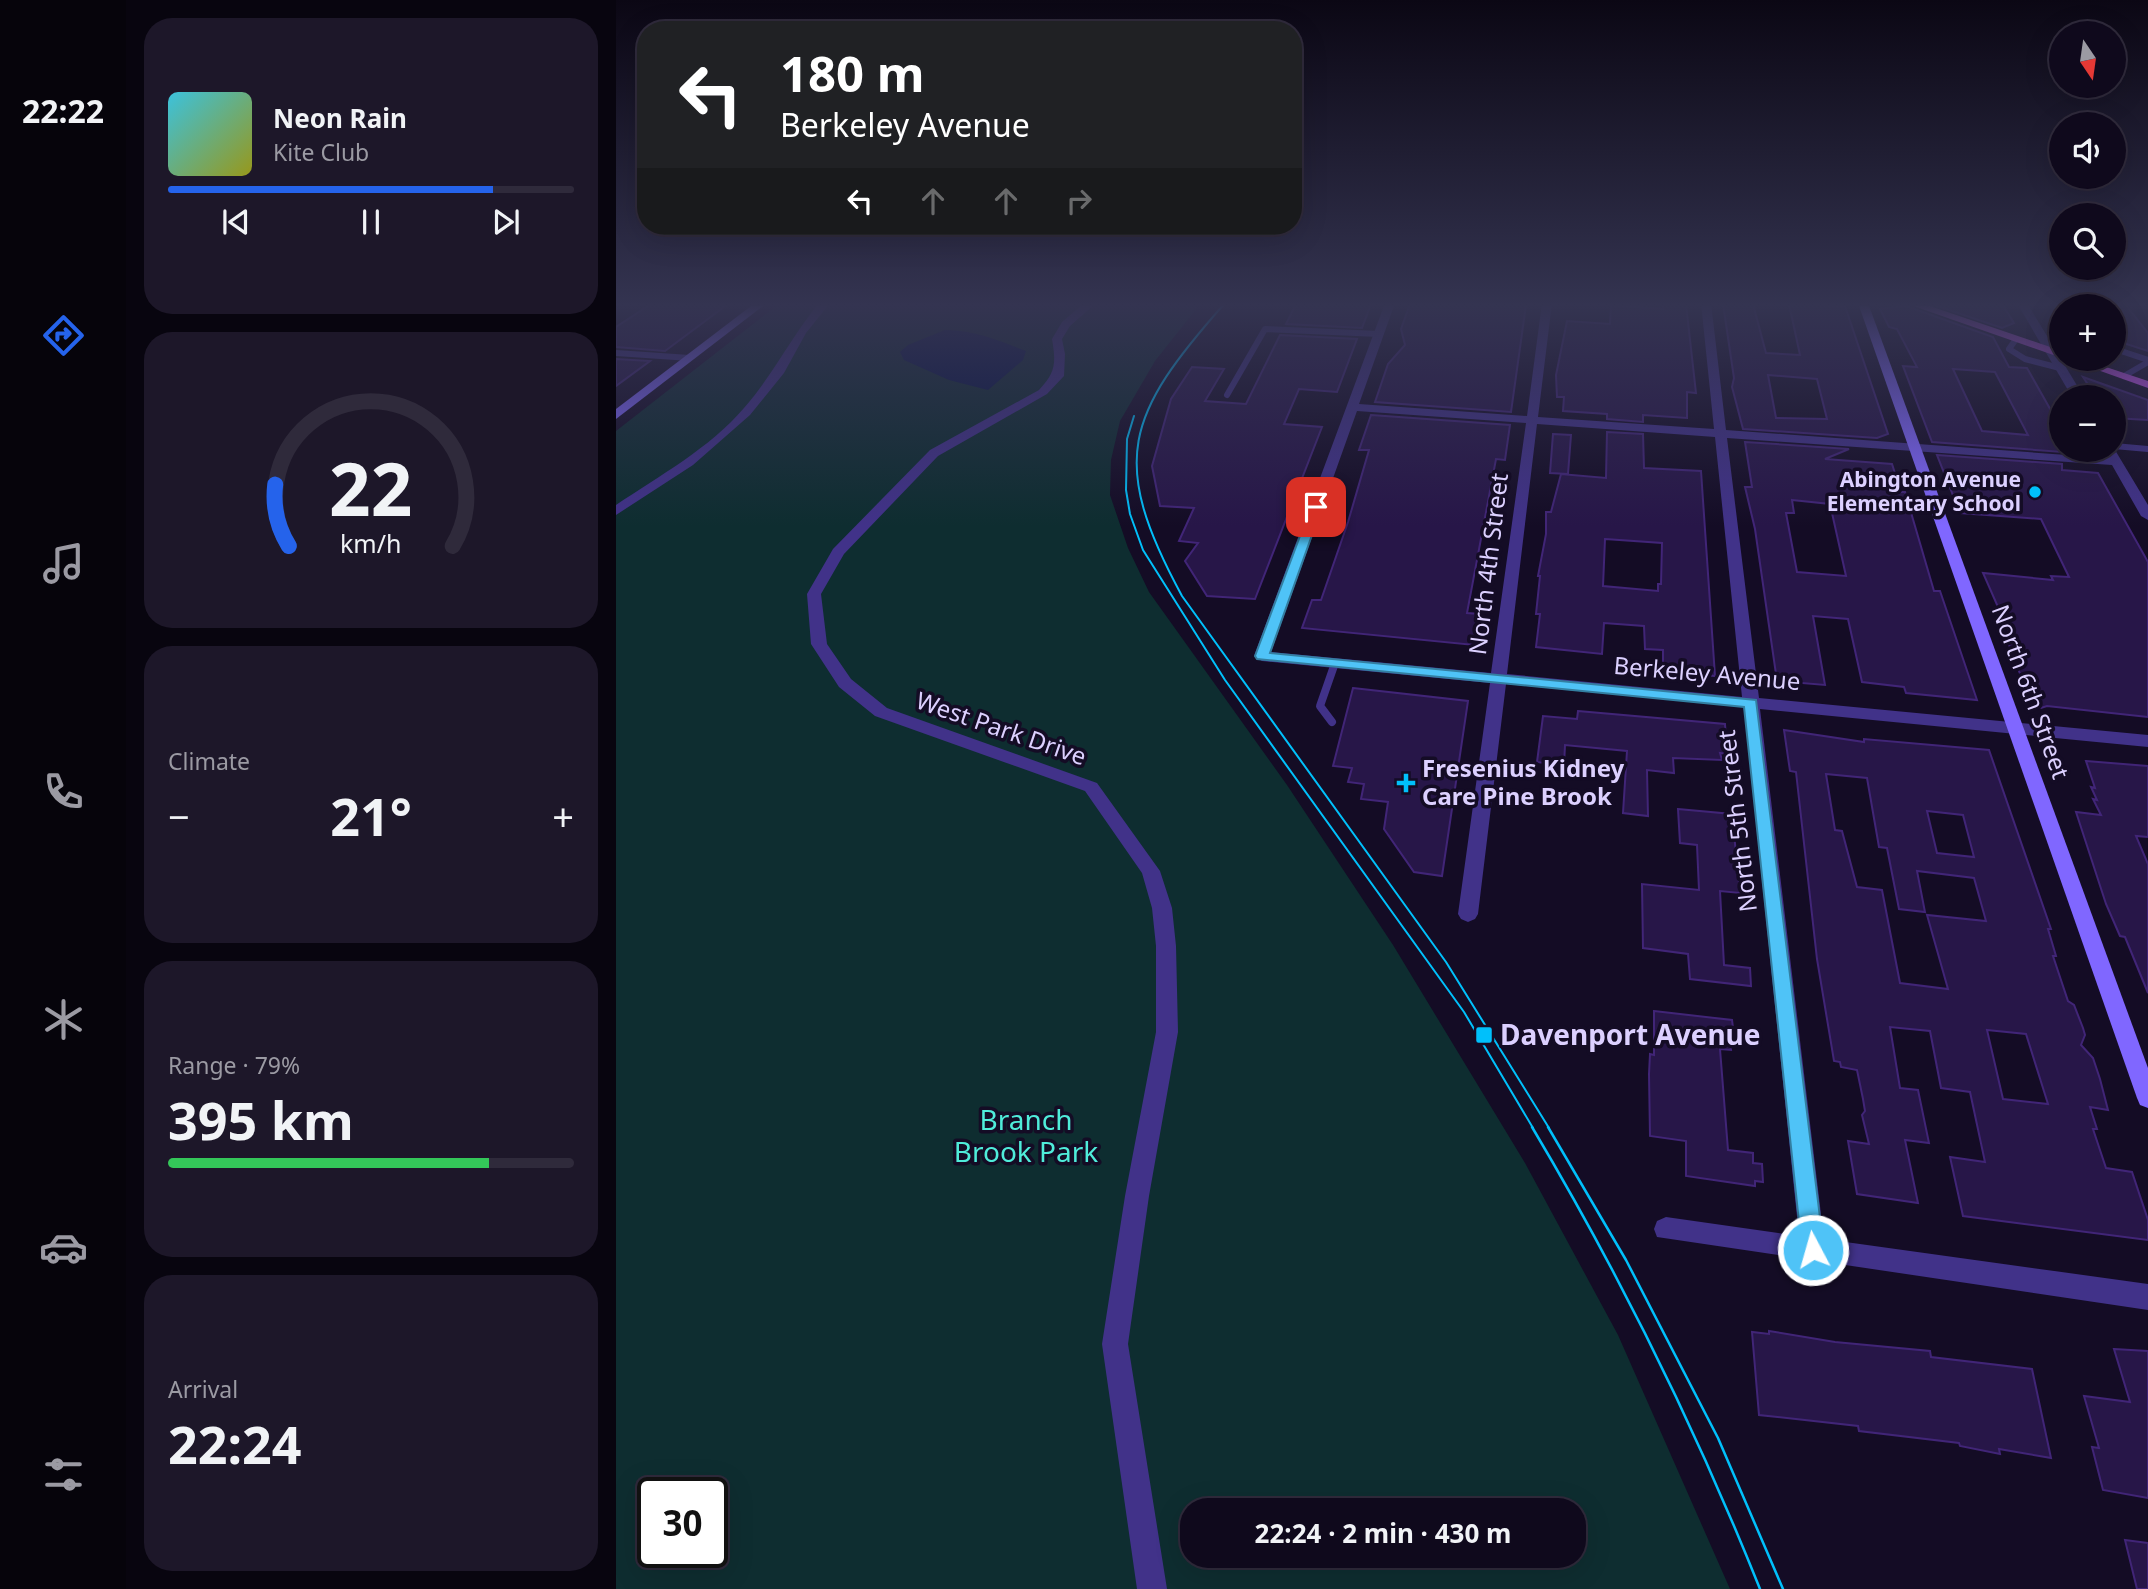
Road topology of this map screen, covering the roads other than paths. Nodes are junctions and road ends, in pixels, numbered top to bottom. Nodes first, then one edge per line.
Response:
1 (665, 377) edge
2 (775, 377) edge
3 (1057, 377) edge
4 (1237, 377) edge
5 (1364, 377) edge
6 (1537, 377) edge
7 (1714, 377) edge
8 (1891, 377) edge
9 (2127, 377) edge
10 (2148, 385) edge
11 (1227, 395) dead end
12 (1353, 407) junction
13 (616, 415) edge
14 (1532, 420) junction
15 (1720, 433) junction
16 (2126, 447) edge
17 (1917, 448) junction
18 (2148, 449) edge
19 (2049, 457) edge
20 (2116, 462) edge
21 (616, 511) edge
22 (2148, 516) edge
23 (1335, 663) junction
24 (1498, 679) junction
25 (1751, 703) junction
26 (1332, 722) dead end
27 (2017, 728) junction
28 (2148, 741) edge
29 (1468, 914) dead end
30 (2148, 1098) edge
31 (1666, 1229) dead end
32 (1813, 1250) junction
33 (2148, 1297) edge
34 (1152, 1589) edge

1 - 13 street
2 - 21 street
3 - 34 street, West Park Drive
4 - 11 lane
5 - 12 street
6 - 14 street, North 4th Street
7 - 15 street, North 5th Street
8 - 17 street, North 6th Street
9 - 10 main road
12 - 14 street
12 - 23 street, Berkeley Avenue
14 - 15 street
14 - 24 street, North 4th Street
15 - 17 street
15 - 25 street, North 5th Street
16 - 18 lane
17 - 19 street
17 - 27 street, North 6th Street
20 - 22 street
23 - 24 street, Berkeley Avenue
23 - 26 lane
24 - 25 street, Berkeley Avenue
24 - 29 street, North 4th Street
25 - 27 street, Berkeley Avenue
25 - 32 street, North 5th Street
27 - 28 street, Berkeley Avenue
27 - 30 street, North 6th Street
31 - 32 street
32 - 33 street

